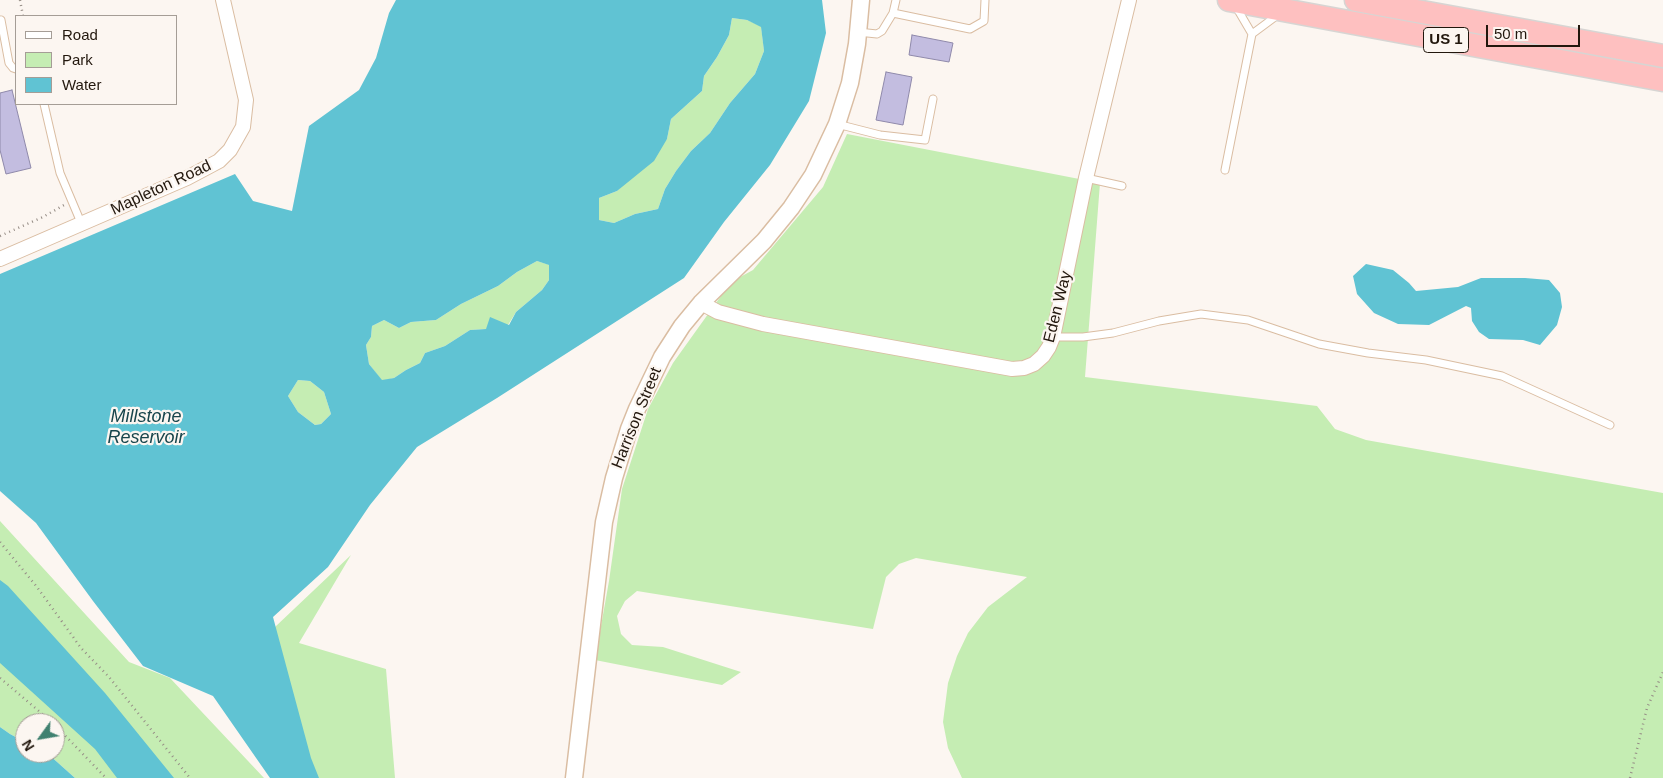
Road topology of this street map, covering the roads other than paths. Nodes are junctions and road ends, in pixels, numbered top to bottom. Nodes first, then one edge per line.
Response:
1 (223, 0) edge
2 (861, 0) edge
3 (896, 0) edge
4 (985, 0) edge
5 (1129, 0) edge
6 (1231, 0) edge
7 (1356, 0) edge
8 (1284, 10) junction
9 (893, 13) junction
10 (0, 20) edge
11 (858, 32) junction
12 (1252, 34) junction
13 (1663, 56) edge
14 (15, 69) edge
15 (1663, 80) edge
16 (933, 99) dead end
17 (44, 105) edge
18 (837, 124) junction
19 (1225, 170) dead end
20 (1086, 178) junction
21 (1122, 186) dead end
22 (82, 225) junction
23 (0, 259) edge
24 (701, 303) junction
25 (1053, 337) junction
26 (1610, 425) dead end
27 (574, 778) edge

1 - 22 street, Mapleton Road
2 - 11 street, Harrison Street
3 - 9 lane
4 - 9 lane
5 - 20 street, Eden Way
6 - 8 highway, US 1
6 - 12 lane
7 - 13 highway, US 1
8 - 12 lane
8 - 15 highway, US 1
9 - 11 lane
10 - 14 lane
11 - 18 street, Harrison Street
12 - 19 lane
16 - 18 lane
17 - 22 lane
18 - 24 street, Harrison Street
20 - 21 lane
20 - 25 street, Eden Way
22 - 23 street, Mapleton Road
24 - 25 street, Eden Way
24 - 27 street, Harrison Street
25 - 26 lane

